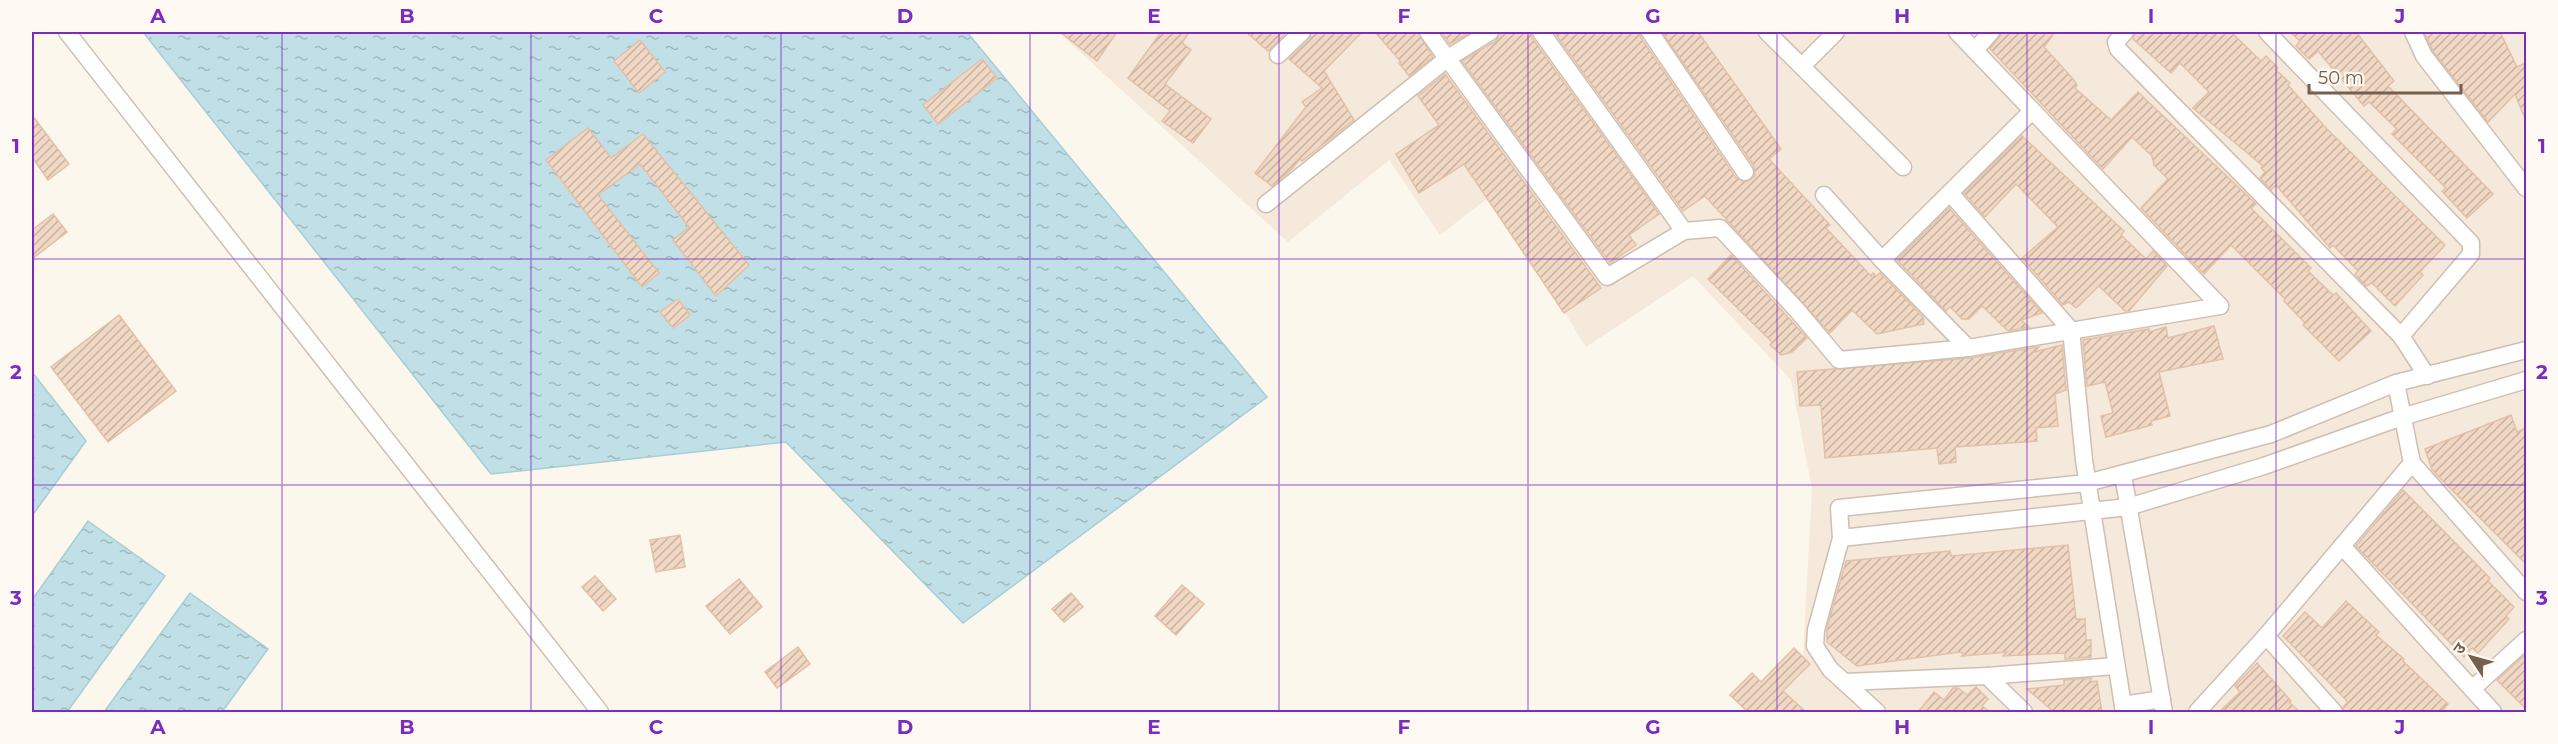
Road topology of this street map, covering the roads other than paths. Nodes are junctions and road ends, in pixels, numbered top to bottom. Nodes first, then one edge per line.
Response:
1 (67, 32) edge
2 (1302, 32) edge
3 (1428, 32) edge
4 (1490, 32) edge
5 (1541, 32) edge
6 (1650, 32) edge
7 (1767, 32) edge
8 (1836, 32) edge
9 (1957, 32) edge
10 (1991, 32) edge
11 (2125, 32) edge
12 (2267, 32) edge
13 (2413, 32) edge
14 (1976, 49) junction
15 (1278, 55) dead end
16 (1448, 58) junction
17 (1802, 66) junction
18 (2032, 111) junction
19 (1903, 167) dead end
20 (1745, 172) dead end
21 (2526, 188) edge
22 (1950, 193) junction
23 (1824, 195) dead end
24 (1266, 204) dead end
25 (1684, 231) junction
26 (1882, 260) junction
27 (2071, 330) junction
28 (2401, 336) junction
29 (1968, 348) junction
30 (2526, 350) edge
31 (2427, 376) junction
32 (2526, 380) edge
33 (2396, 383) junction
34 (2402, 417) junction
35 (2412, 463) junction
36 (2123, 475) junction
37 (2087, 483) junction
38 (2128, 507) junction
39 (2092, 513) junction
40 (1841, 538) junction
41 (2342, 546) junction
42 (2526, 592) edge
43 (2266, 636) junction
44 (2526, 640) edge
45 (2115, 666) junction
46 (1987, 676) junction
47 (1845, 682) junction
48 (2472, 689) junction
49 (2163, 706) edge
50 (2124, 709) edge
51 (600, 712) edge
52 (1877, 712) edge
53 (2024, 712) edge
54 (2197, 712) edge
55 (2334, 712) edge
56 (2493, 712) edge

1 - 51 street
2 - 15 street
3 - 16 street
4 - 16 street
5 - 25 street
6 - 20 street
7 - 17 street
8 - 17 street
9 - 14 street
10 - 14 street
11 - 28 street
12 - 28 street
13 - 21 street
14 - 18 street
16 - 24 street
16 - 25 street
17 - 19 street
18 - 22 street
18 - 27 street
22 - 26 street
22 - 27 street
23 - 26 street
25 - 29 street
26 - 29 street
27 - 29 street
27 - 37 street
28 - 31 street
30 - 31 street
31 - 33 street
32 - 34 street
33 - 34 street
33 - 36 street
34 - 35 street
34 - 38 street
35 - 41 street
35 - 42 street
36 - 37 street
36 - 38 street
37 - 39 street
37 - 40 street
38 - 39 street
38 - 49 street
39 - 40 street
39 - 45 street
40 - 47 street
41 - 43 street
41 - 48 street
43 - 54 street
43 - 55 street
44 - 48 street
45 - 46 street
45 - 50 street
46 - 47 street
46 - 53 street
47 - 52 street
48 - 56 street
49 - 50 street

